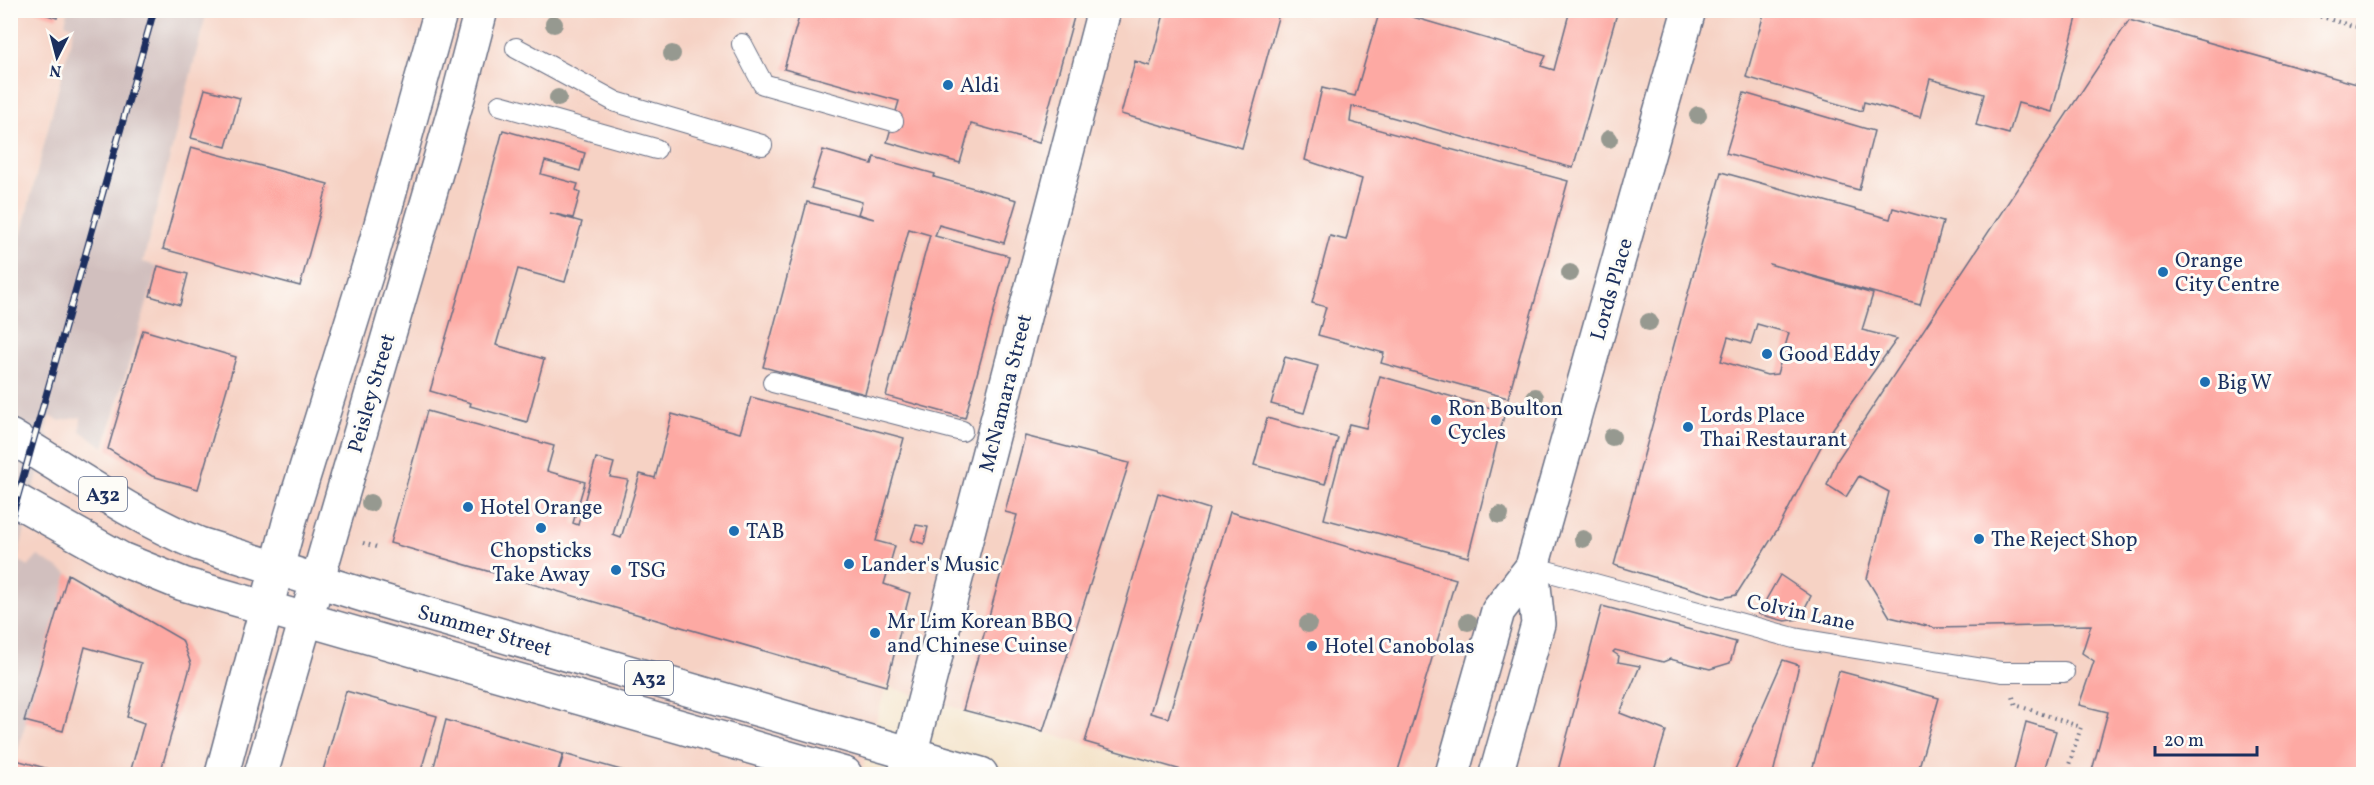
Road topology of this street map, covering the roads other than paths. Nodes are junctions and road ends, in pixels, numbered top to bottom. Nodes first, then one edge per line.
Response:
1 (441, 10) edge
2 (481, 10) edge
3 (1104, 10) edge
4 (1689, 10) edge
5 (742, 44) dead end
6 (516, 48) dead end
7 (500, 105) dead end
8 (893, 121) dead end
9 (762, 145) dead end
10 (656, 149) dead end
11 (773, 382) dead end
12 (962, 431) dead end
13 (10, 436) edge
14 (10, 497) edge
15 (277, 567) junction
16 (1532, 567) junction
17 (316, 580) junction
18 (266, 609) junction
19 (305, 621) junction
20 (2064, 672) dead end
21 (908, 765) edge
22 (222, 774) edge
23 (261, 774) edge
24 (845, 774) edge
25 (981, 774) edge
26 (1452, 774) edge
27 (1496, 774) edge

1 - 15 main road, Peisley Street
2 - 17 main road, Peisley Street
3 - 21 main road, McNamara Street
4 - 16 main road, Lords Place
5 - 8 lane
6 - 9 lane
7 - 10 lane
11 - 12 lane
13 - 15 main road, Summer Street / A32
14 - 18 main road, Summer Street / A32
15 - 17 main road, Summer Street / A32
15 - 18 main road, Peisley Street
16 - 20 lane, Colvin Lane
16 - 26 main road, Lords Place
16 - 27 main road, Lords Place
17 - 19 main road, Peisley Street
17 - 21 main road, Summer Street / A32
18 - 19 main road, Summer Street / A32
18 - 22 main road, Peisley Street
19 - 23 main road, Peisley Street
19 - 24 main road, Summer Street / A32
21 - 25 main road, Summer Street / A32

